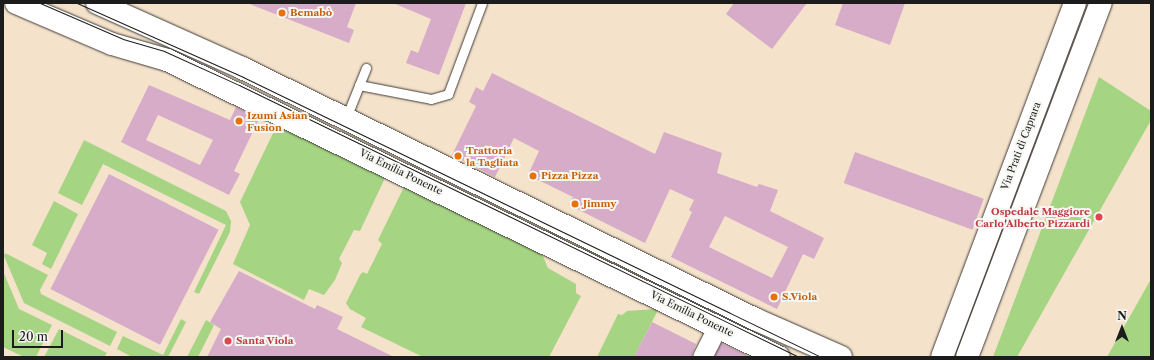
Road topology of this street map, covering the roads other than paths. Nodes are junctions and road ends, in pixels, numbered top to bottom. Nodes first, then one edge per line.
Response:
1 (16, 3) edge
2 (97, 3) edge
3 (482, 3) edge
4 (1075, 3) edge
5 (1101, 3) edge
6 (366, 68) dead end
7 (359, 85) junction
8 (346, 118) junction
9 (717, 327) junction
10 (702, 357) edge
11 (779, 357) edge
12 (841, 357) edge
13 (942, 357) edge
14 (967, 357) edge

1 - 9 main road, Via Emilia Ponente
2 - 8 main road
3 - 7 lane
4 - 13 main road, Via Prati di Caprara
5 - 14 main road
6 - 7 lane
7 - 8 lane
8 - 12 main road
9 - 10 street
9 - 11 main road, Via Emilia Ponente

